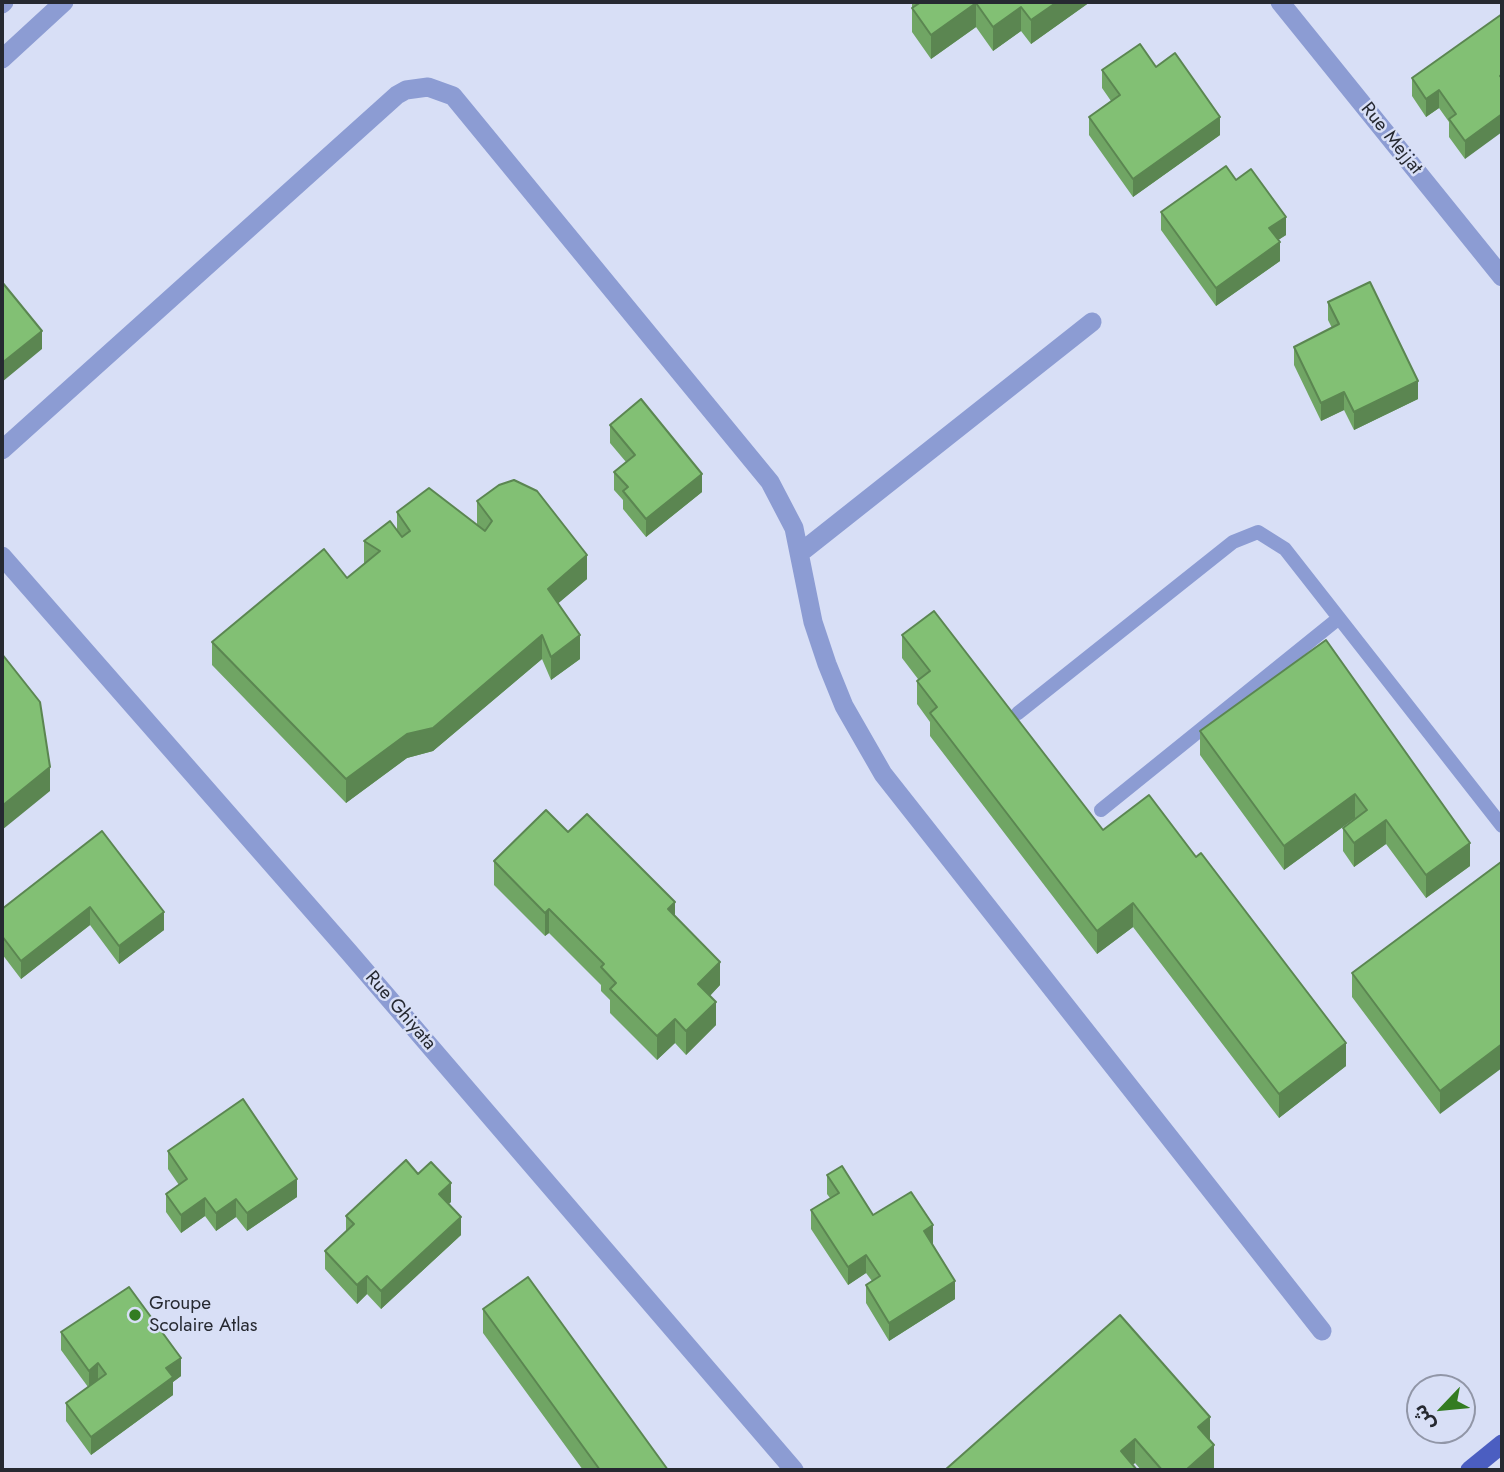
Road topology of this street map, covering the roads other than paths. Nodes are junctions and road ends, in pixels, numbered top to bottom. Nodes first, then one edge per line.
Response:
1 (64, 2) edge
2 (1280, 2) edge
3 (2, 60) edge
4 (1502, 276) edge
5 (1091, 322) dead end
6 (2, 450) edge
7 (800, 553) junction
8 (2, 556) edge
9 (1339, 618) junction
10 (1018, 713) dead end
11 (1101, 810) dead end
12 (1502, 826) edge
13 (1322, 1331) dead end
14 (1502, 1444) edge
15 (794, 1470) edge
16 (1470, 1470) edge

1 - 3 street
2 - 4 street, Rue Mejjat
5 - 7 street
6 - 7 street
7 - 13 street
8 - 15 street, Rue Ghiyata
9 - 10 lane
9 - 11 lane
9 - 12 lane
14 - 16 main road

